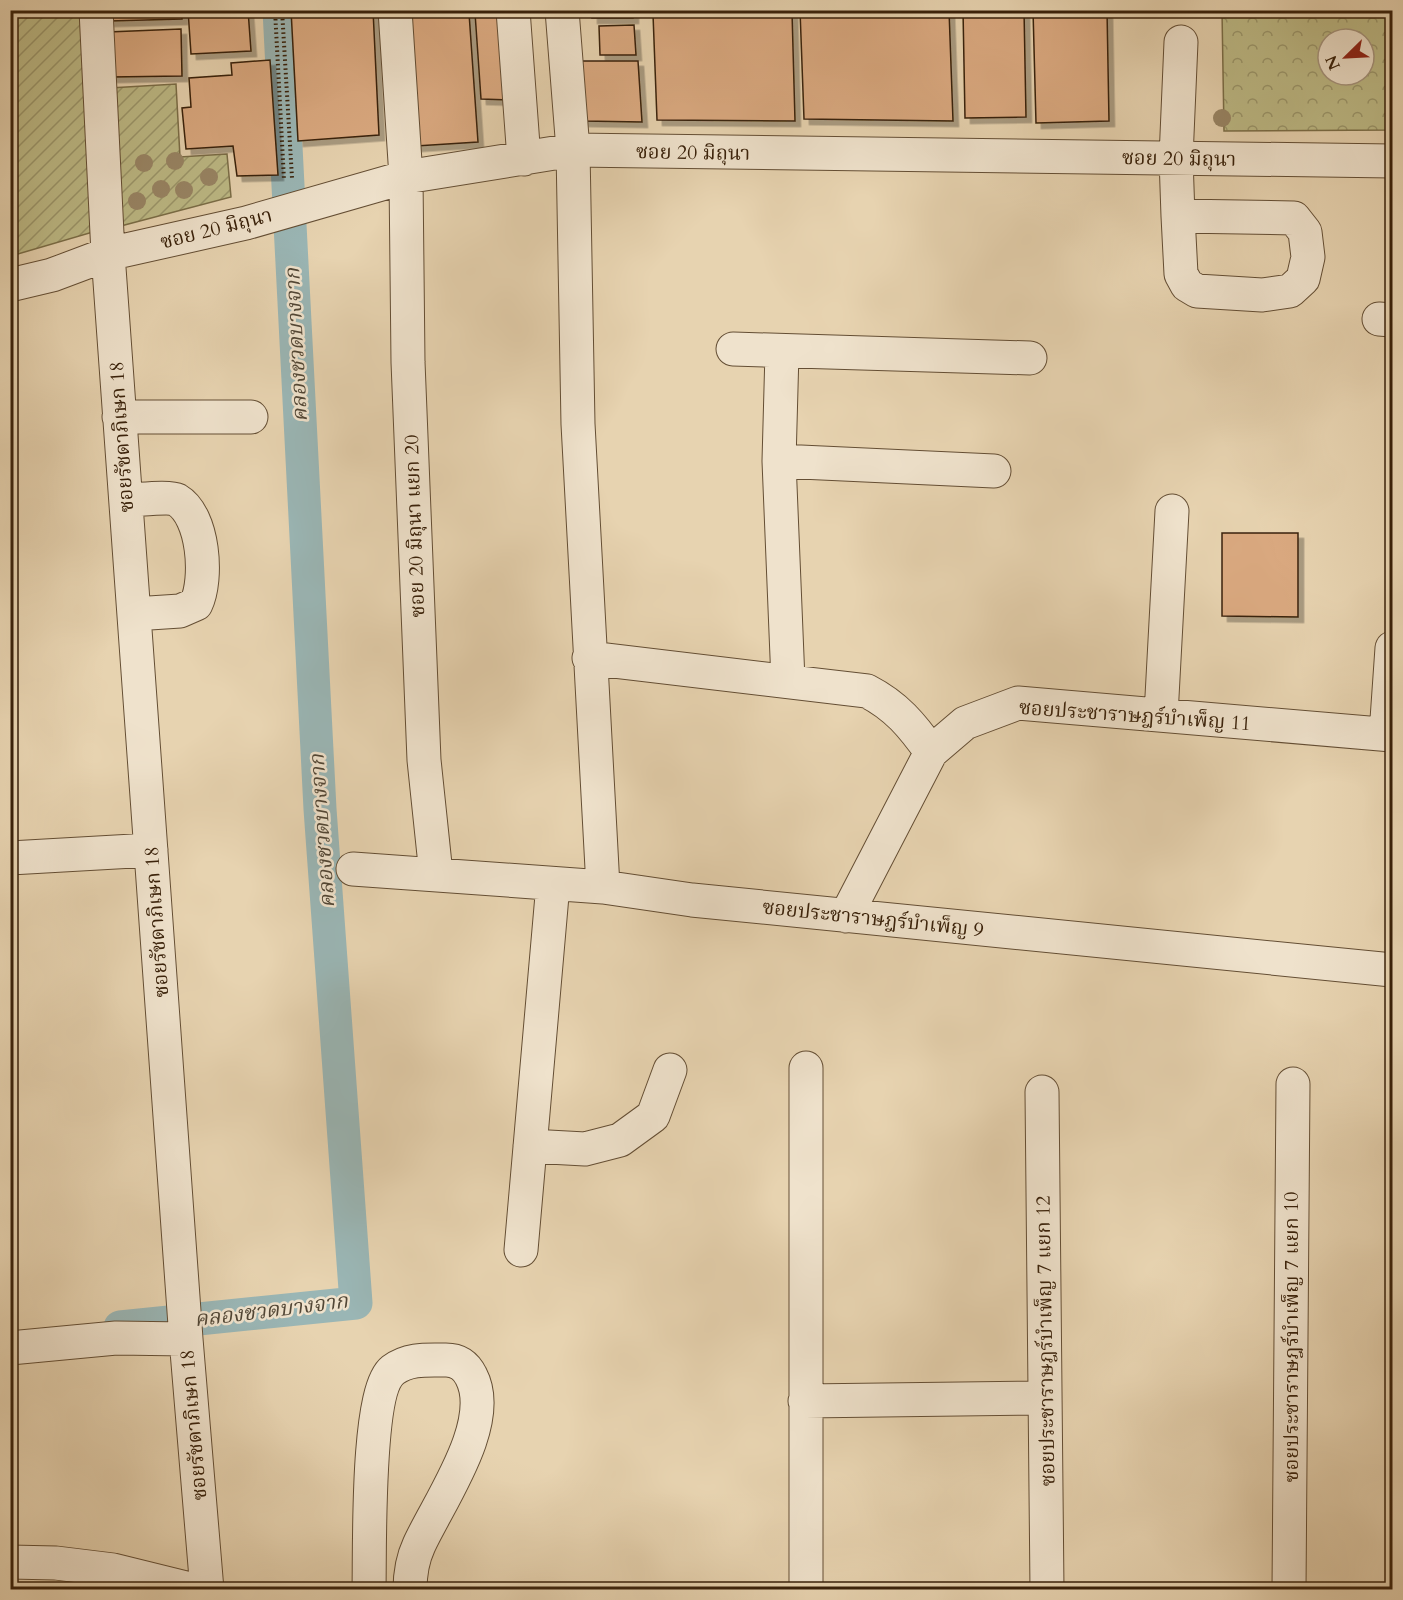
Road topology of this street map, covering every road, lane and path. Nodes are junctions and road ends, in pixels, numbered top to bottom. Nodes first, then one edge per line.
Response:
1 (96, 10) edge
2 (275, 10) edge
3 (282, 10) edge
4 (395, 10) edge
5 (513, 10) edge
6 (562, 10) edge
7 (1181, 42) dead end
8 (573, 150) junction
9 (1176, 158) junction
10 (524, 159) junction
11 (1392, 162) edge
12 (406, 177) junction
13 (290, 210) junction
14 (1178, 216) dead end
15 (108, 254) junction
16 (10, 285) edge
17 (733, 349) dead end
18 (782, 352) junction
19 (1030, 358) dead end
20 (119, 417) junction
21 (251, 417) dead end
22 (779, 461) junction
23 (994, 471) dead end
24 (126, 500) junction
25 (1172, 512) dead end
26 (134, 614) junction
27 (1392, 648) edge
28 (589, 658) junction
29 (788, 681) junction
30 (1161, 715) junction
31 (1389, 735) edge
32 (931, 752) junction
33 (151, 850) junction
34 (10, 858) edge
35 (353, 869) dead end
36 (436, 874) junction
37 (553, 884) junction
38 (603, 887) junction
39 (846, 916) junction
40 (1392, 970) edge
41 (806, 1068) dead end
42 (670, 1070) dead end
43 (1293, 1084) dead end
44 (1042, 1092) dead end
45 (530, 1146) junction
46 (521, 1250) dead end
47 (186, 1334) junction
48 (10, 1348) edge
49 (1045, 1398) junction
50 (805, 1401) junction
51 (10, 1563) edge
52 (194, 1590) edge
53 (207, 1590) edge
54 (369, 1590) edge
55 (410, 1590) edge
56 (806, 1590) edge
57 (1047, 1590) edge
58 (1289, 1590) edge

1 - 15 street, ซอยรัชดาภิเษก 18
2 - 13 path
3 - 13 path
4 - 12 street, ซอย 20 มิถุนา แยก 20
5 - 10 street
6 - 8 street
7 - 9 street
8 - 9 street, ซอย 20 มิถุนา
8 - 10 street, ซอย 20 มิถุนา
8 - 28 street
9 - 11 street, ซอย 20 มิถุนา
9 - 14 street
10 - 12 street, ซอย 20 มิถุนา
12 - 13 street, ซอย 20 มิถุนา
12 - 36 street, ซอย 20 มิถุนา แยก 20
13 - 15 street, ซอย 20 มิถุนา
15 - 16 street, ซอย 20 มิถุนา
15 - 20 street, ซอยรัชดาภิเษก 18
17 - 18 street
18 - 19 street
18 - 22 street
20 - 21 street
20 - 24 street, ซอยรัชดาภิเษก 18
22 - 23 street
22 - 29 street
24 - 26 street, ซอยรัชดาภิเษก 18
24 - 26 street
25 - 30 street
26 - 33 street, ซอยรัชดาภิเษก 18
27 - 31 street
28 - 29 street
28 - 38 street
29 - 32 street
30 - 31 street, ซอยประชาราษฎร์บำเพ็ญ 11
30 - 32 street, ซอยประชาราษฎร์บำเพ็ญ 11
32 - 39 street, ซอยประชาราษฎร์บำเพ็ญ 11
33 - 34 street
33 - 47 street, ซอยรัชดาภิเษก 18
35 - 36 street, ซอยประชาราษฎร์บำเพ็ญ 9
36 - 37 street, ซอยประชาราษฎร์บำเพ็ญ 9
37 - 38 street, ซอยประชาราษฎร์บำเพ็ญ 9
37 - 45 street
38 - 39 street, ซอยประชาราษฎร์บำเพ็ญ 9
39 - 40 street, ซอยประชาราษฎร์บำเพ็ญ 9
41 - 50 street
42 - 45 street
43 - 58 street, ซอยประชาราษฎร์บำเพ็ญ 7 แยก 10
44 - 49 street, ซอยประชาราษฎร์บำเพ็ญ 7 แยก 12
45 - 46 street
47 - 48 street
47 - 53 street, ซอยรัชดาภิเษก 18
49 - 50 street
49 - 57 street, ซอยประชาราษฎร์บำเพ็ญ 7 แยก 12
50 - 56 street
51 - 52 street
54 - 55 street

